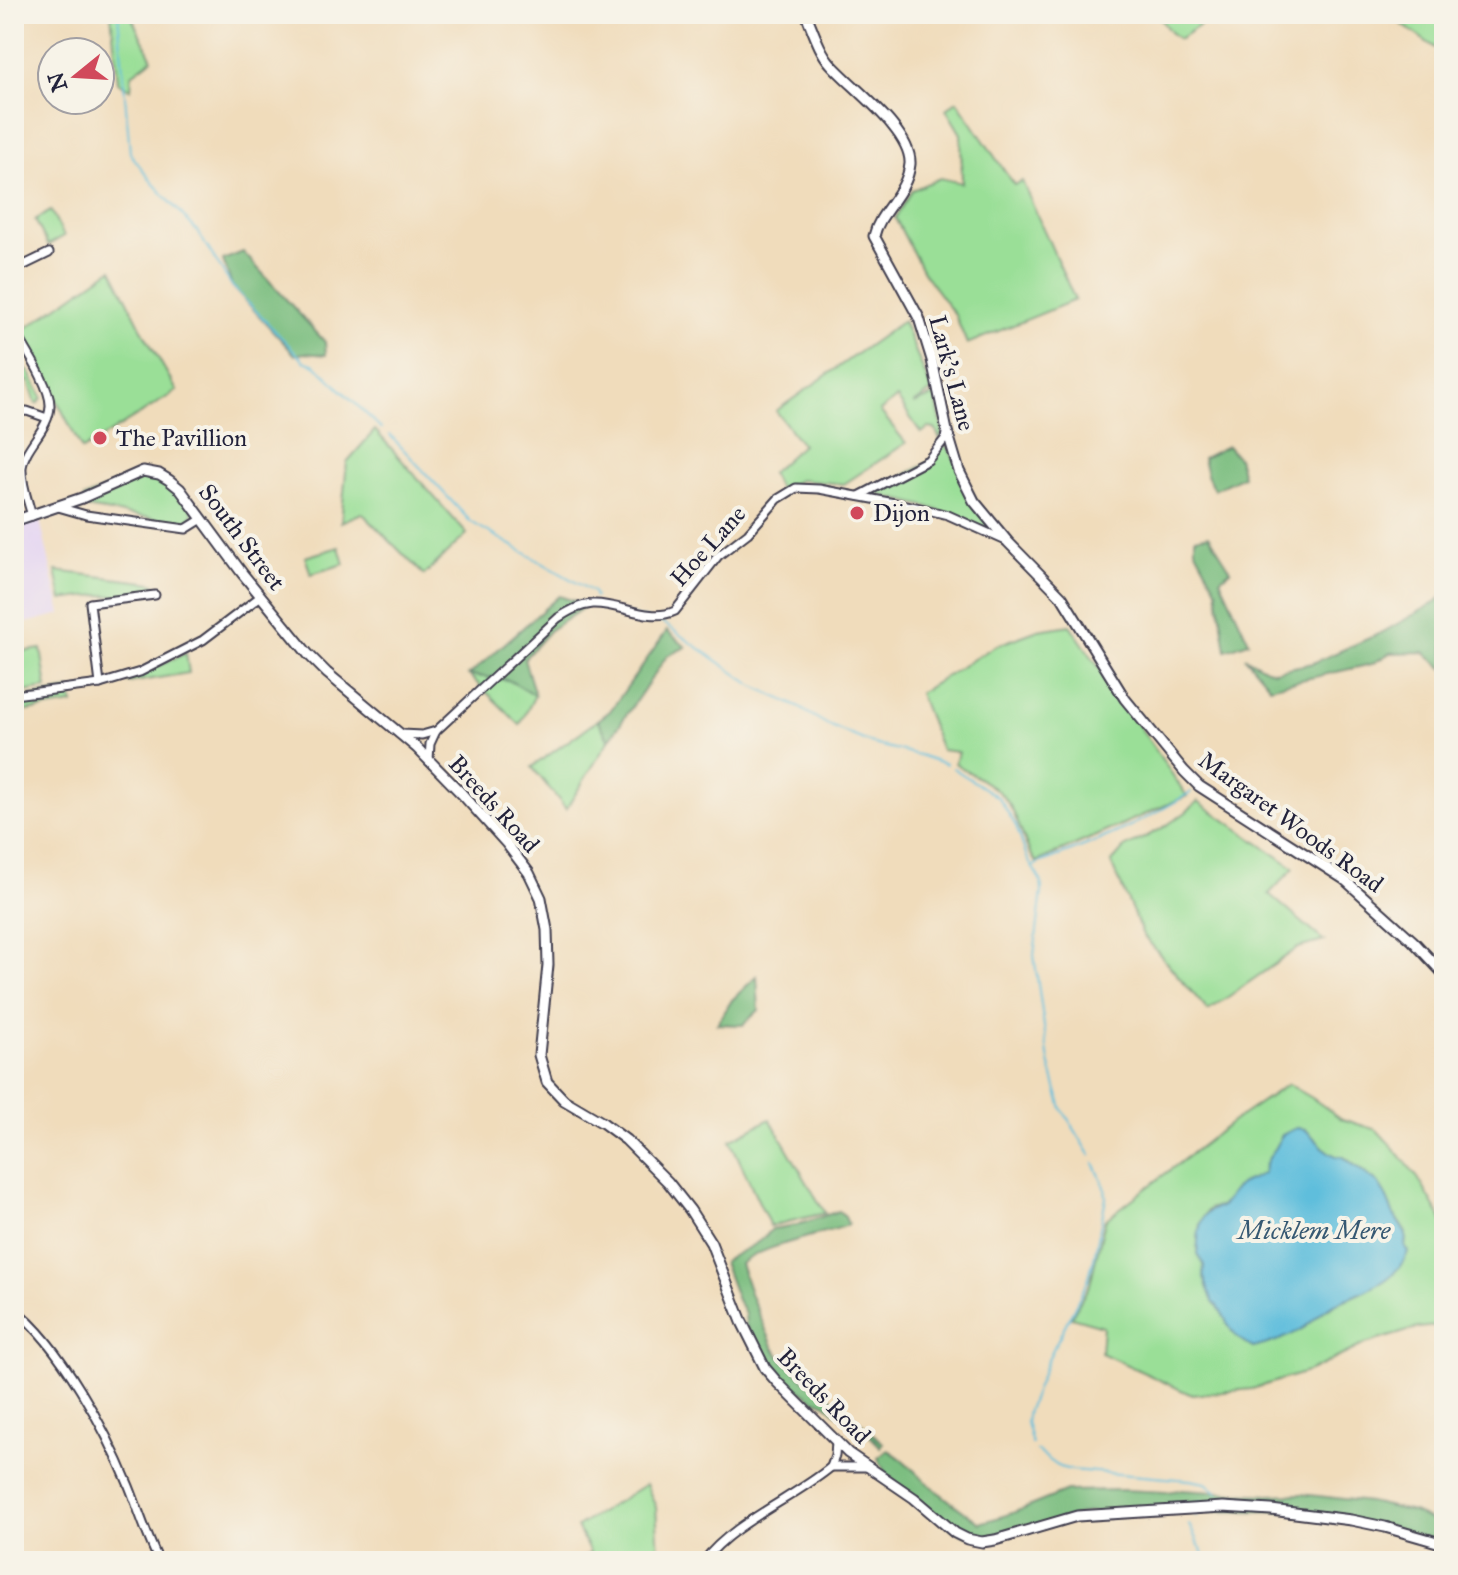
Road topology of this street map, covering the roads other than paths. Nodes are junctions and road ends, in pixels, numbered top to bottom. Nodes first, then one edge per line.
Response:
1 (806, 14) edge
2 (49, 253) dead end
3 (14, 270) edge
4 (14, 329) edge
5 (14, 412) edge
6 (47, 418) junction
7 (947, 431) junction
8 (859, 496) junction
9 (57, 507) junction
10 (32, 516) junction
11 (202, 519) junction
12 (14, 521) edge
13 (1008, 542) junction
14 (155, 595) dead end
15 (261, 596) junction
16 (100, 684) junction
17 (14, 695) edge
18 (436, 731) junction
19 (401, 734) junction
20 (429, 760) junction
21 (1444, 974) edge
22 (14, 1309) edge
23 (836, 1441) junction
24 (831, 1467) junction
25 (867, 1467) junction
26 (1444, 1544) edge
27 (159, 1561) edge
28 (704, 1561) edge

1 - 7 street, Lark's Lane
2 - 3 street
4 - 6 street
5 - 6 street
6 - 10 street
7 - 8 street
7 - 13 street, Lark's Lane
8 - 13 street, Hoe Lane
8 - 18 street, Hoe Lane
9 - 10 street, South Street
9 - 11 street
9 - 11 street, South Street
10 - 12 street, South Street
11 - 15 street, South Street
13 - 21 street, Margaret Woods Road
14 - 16 street
15 - 16 street
15 - 19 street, South Street
16 - 17 street
18 - 19 street
18 - 20 street
19 - 20 street, Breeds Road
20 - 23 street, Breeds Road
22 - 27 street
23 - 24 street
23 - 25 street, Breeds Road
24 - 25 street
24 - 28 street
25 - 26 street, Breeds Road

